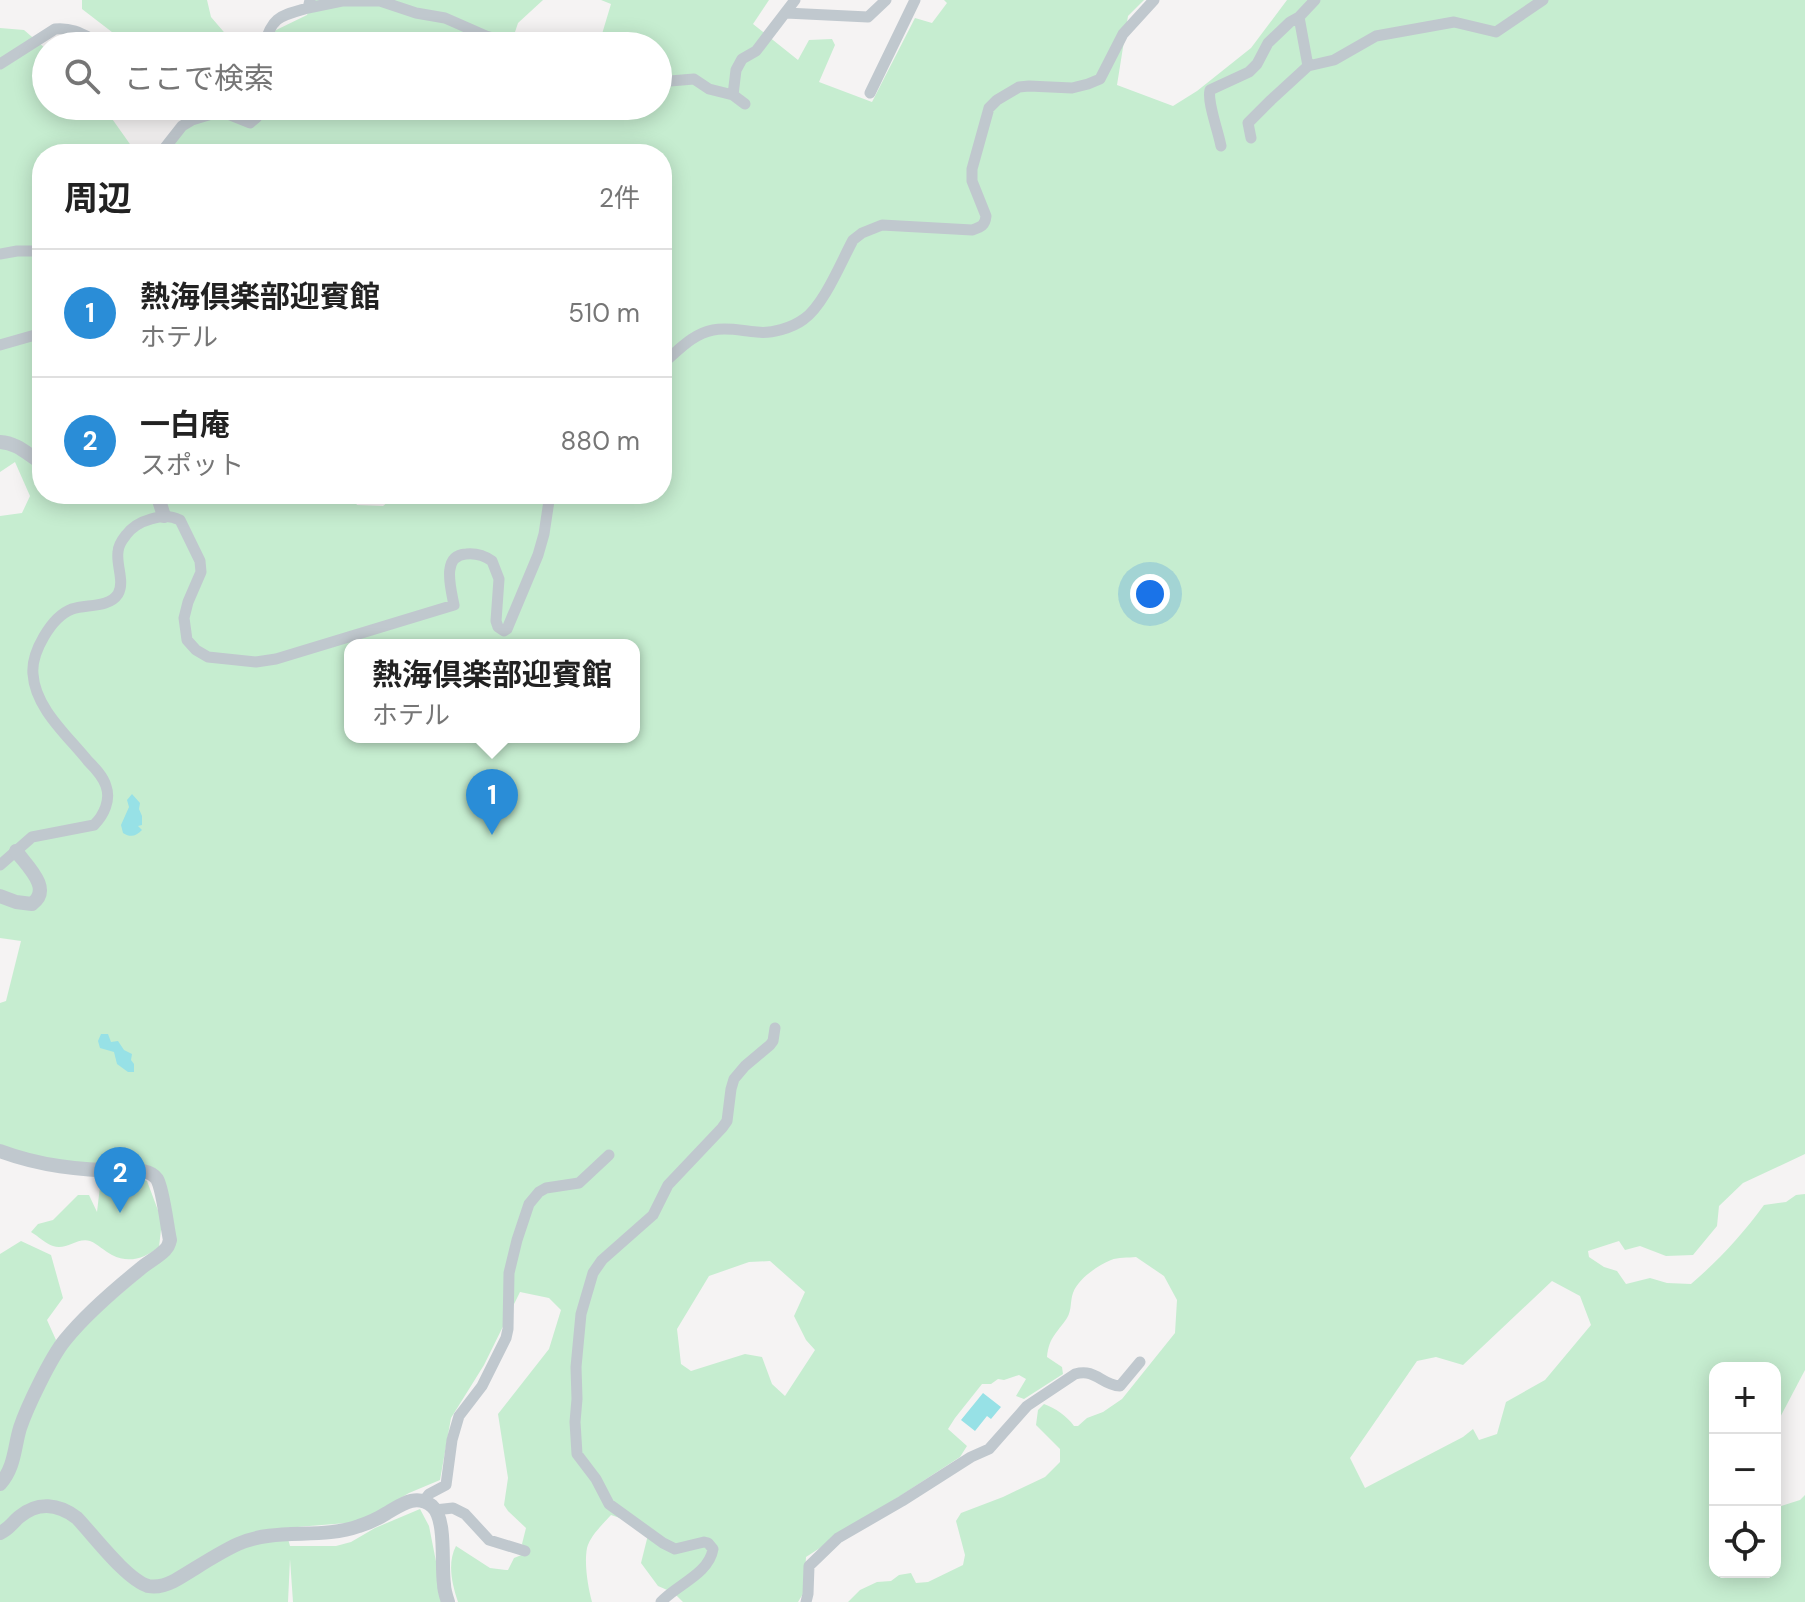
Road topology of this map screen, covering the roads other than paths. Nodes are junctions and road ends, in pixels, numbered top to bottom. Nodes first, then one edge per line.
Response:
1 (795, 0) edge
2 (886, 0) edge
3 (915, 0) edge
4 (1154, 0) edge
5 (1315, 0) edge
6 (1543, 0) edge
7 (309, 4) edge
8 (786, 13) junction
9 (1299, 17) junction
10 (50, 32) edge
11 (78, 32) edge
12 (269, 32) edge
13 (477, 32) edge
14 (32, 44) edge
15 (0, 64) edge
16 (1308, 66) junction
17 (672, 81) edge
18 (870, 93) dead end
19 (733, 95) junction
20 (745, 104) dead end
21 (192, 120) edge
22 (1251, 138) dead end
23 (168, 144) edge
24 (1221, 146) dead end
25 (32, 251) edge
26 (0, 254) edge
27 (32, 336) edge
28 (0, 345) edge
29 (672, 355) edge
30 (0, 442) edge
31 (32, 456) edge
32 (160, 504) edge
33 (548, 504) edge
34 (164, 516) junction
35 (16, 851) junction
36 (0, 865) edge
37 (0, 896) edge
38 (775, 1028) dead end
39 (0, 1151) edge
40 (609, 1155) dead end
41 (1140, 1362) dead end
42 (0, 1484) edge
43 (429, 1506) junction
44 (0, 1533) edge
45 (525, 1551) dead end
46 (448, 1602) edge
47 (661, 1602) edge
48 (806, 1602) edge

1 - 8 street
2 - 8 street
3 - 18 street
4 - 29 street
5 - 9 street
6 - 16 street
7 - 12 street
7 - 13 street
8 - 19 street
9 - 16 street
9 - 24 street
10 - 11 street
14 - 15 street
16 - 22 street
17 - 19 street
19 - 20 street
21 - 23 street
25 - 26 street
27 - 28 street
30 - 31 street
32 - 34 street
33 - 34 street
34 - 35 street
35 - 36 street
35 - 37 street
38 - 47 street
39 - 42 street
40 - 43 street
41 - 48 street
43 - 44 street
43 - 45 street
43 - 46 street

